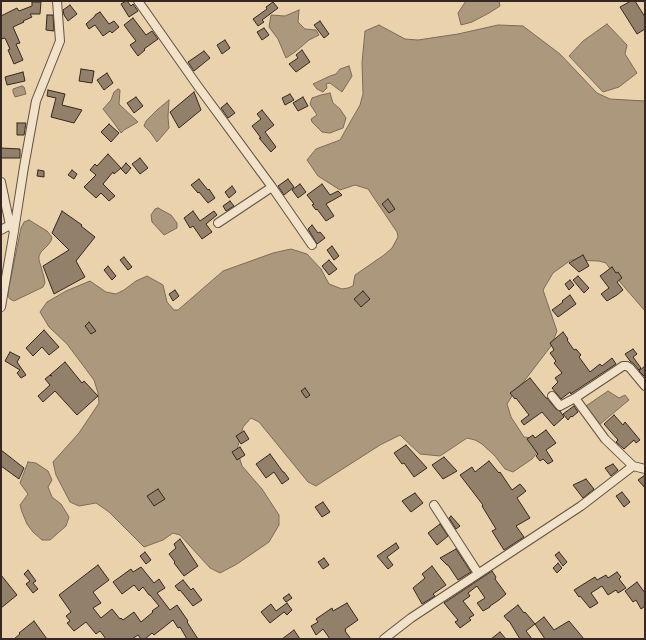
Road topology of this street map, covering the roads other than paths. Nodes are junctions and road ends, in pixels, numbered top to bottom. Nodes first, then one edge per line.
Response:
1 (138, 1) edge
2 (58, 2) edge
3 (1, 182) edge
4 (272, 187) junction
5 (218, 223) dead end
6 (12, 228) junction
7 (1, 230) edge
8 (312, 245) dead end
9 (1, 308) edge
10 (645, 386) edge
11 (552, 396) dead end
12 (575, 398) junction
13 (633, 466) junction
14 (645, 469) edge
15 (434, 505) dead end
16 (478, 573) junction
17 (384, 639) edge

1 - 4 street
2 - 6 street
3 - 6 street
4 - 5 street
4 - 8 street
6 - 7 street
6 - 9 street
10 - 12 street
11 - 12 street
12 - 13 street
13 - 14 street
13 - 16 street
15 - 16 street
16 - 17 street

